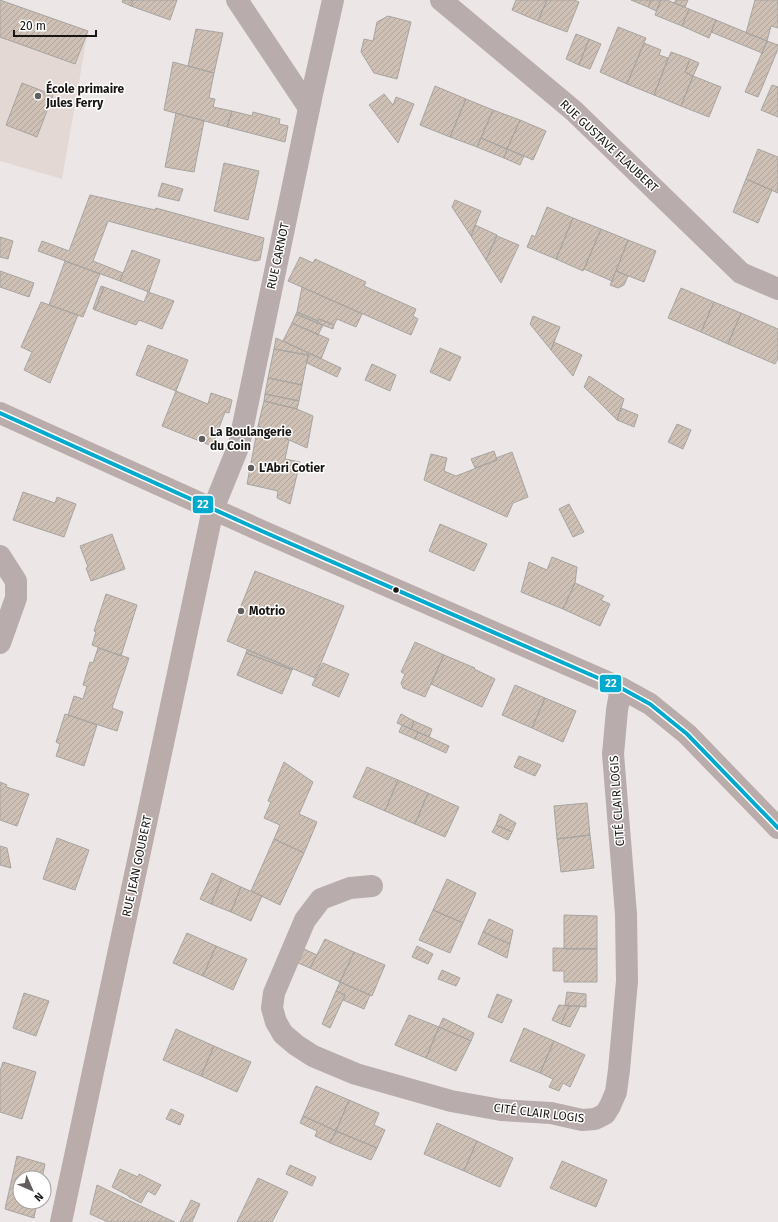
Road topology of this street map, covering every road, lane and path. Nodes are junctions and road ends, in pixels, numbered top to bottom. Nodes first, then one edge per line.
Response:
1 (237, 0) edge
2 (333, 0) edge
3 (441, 0) edge
4 (309, 108) junction
5 (778, 289) edge
6 (0, 413) edge
7 (213, 509) junction
8 (0, 556) edge
9 (0, 643) edge
10 (621, 688) junction
11 (778, 828) edge
12 (372, 886) dead end
13 (61, 1222) edge

1 - 4 street
2 - 4 street, RUE CARNOT
3 - 5 street, RUE GUSTAVE FLAUBERT
4 - 7 street, RUE CARNOT
6 - 7 main road
7 - 10 main road
7 - 13 main road, RUE JEAN GOUBERT
8 - 9 street
10 - 11 main road
10 - 12 street, CITÉ CLAIR LOGIS

